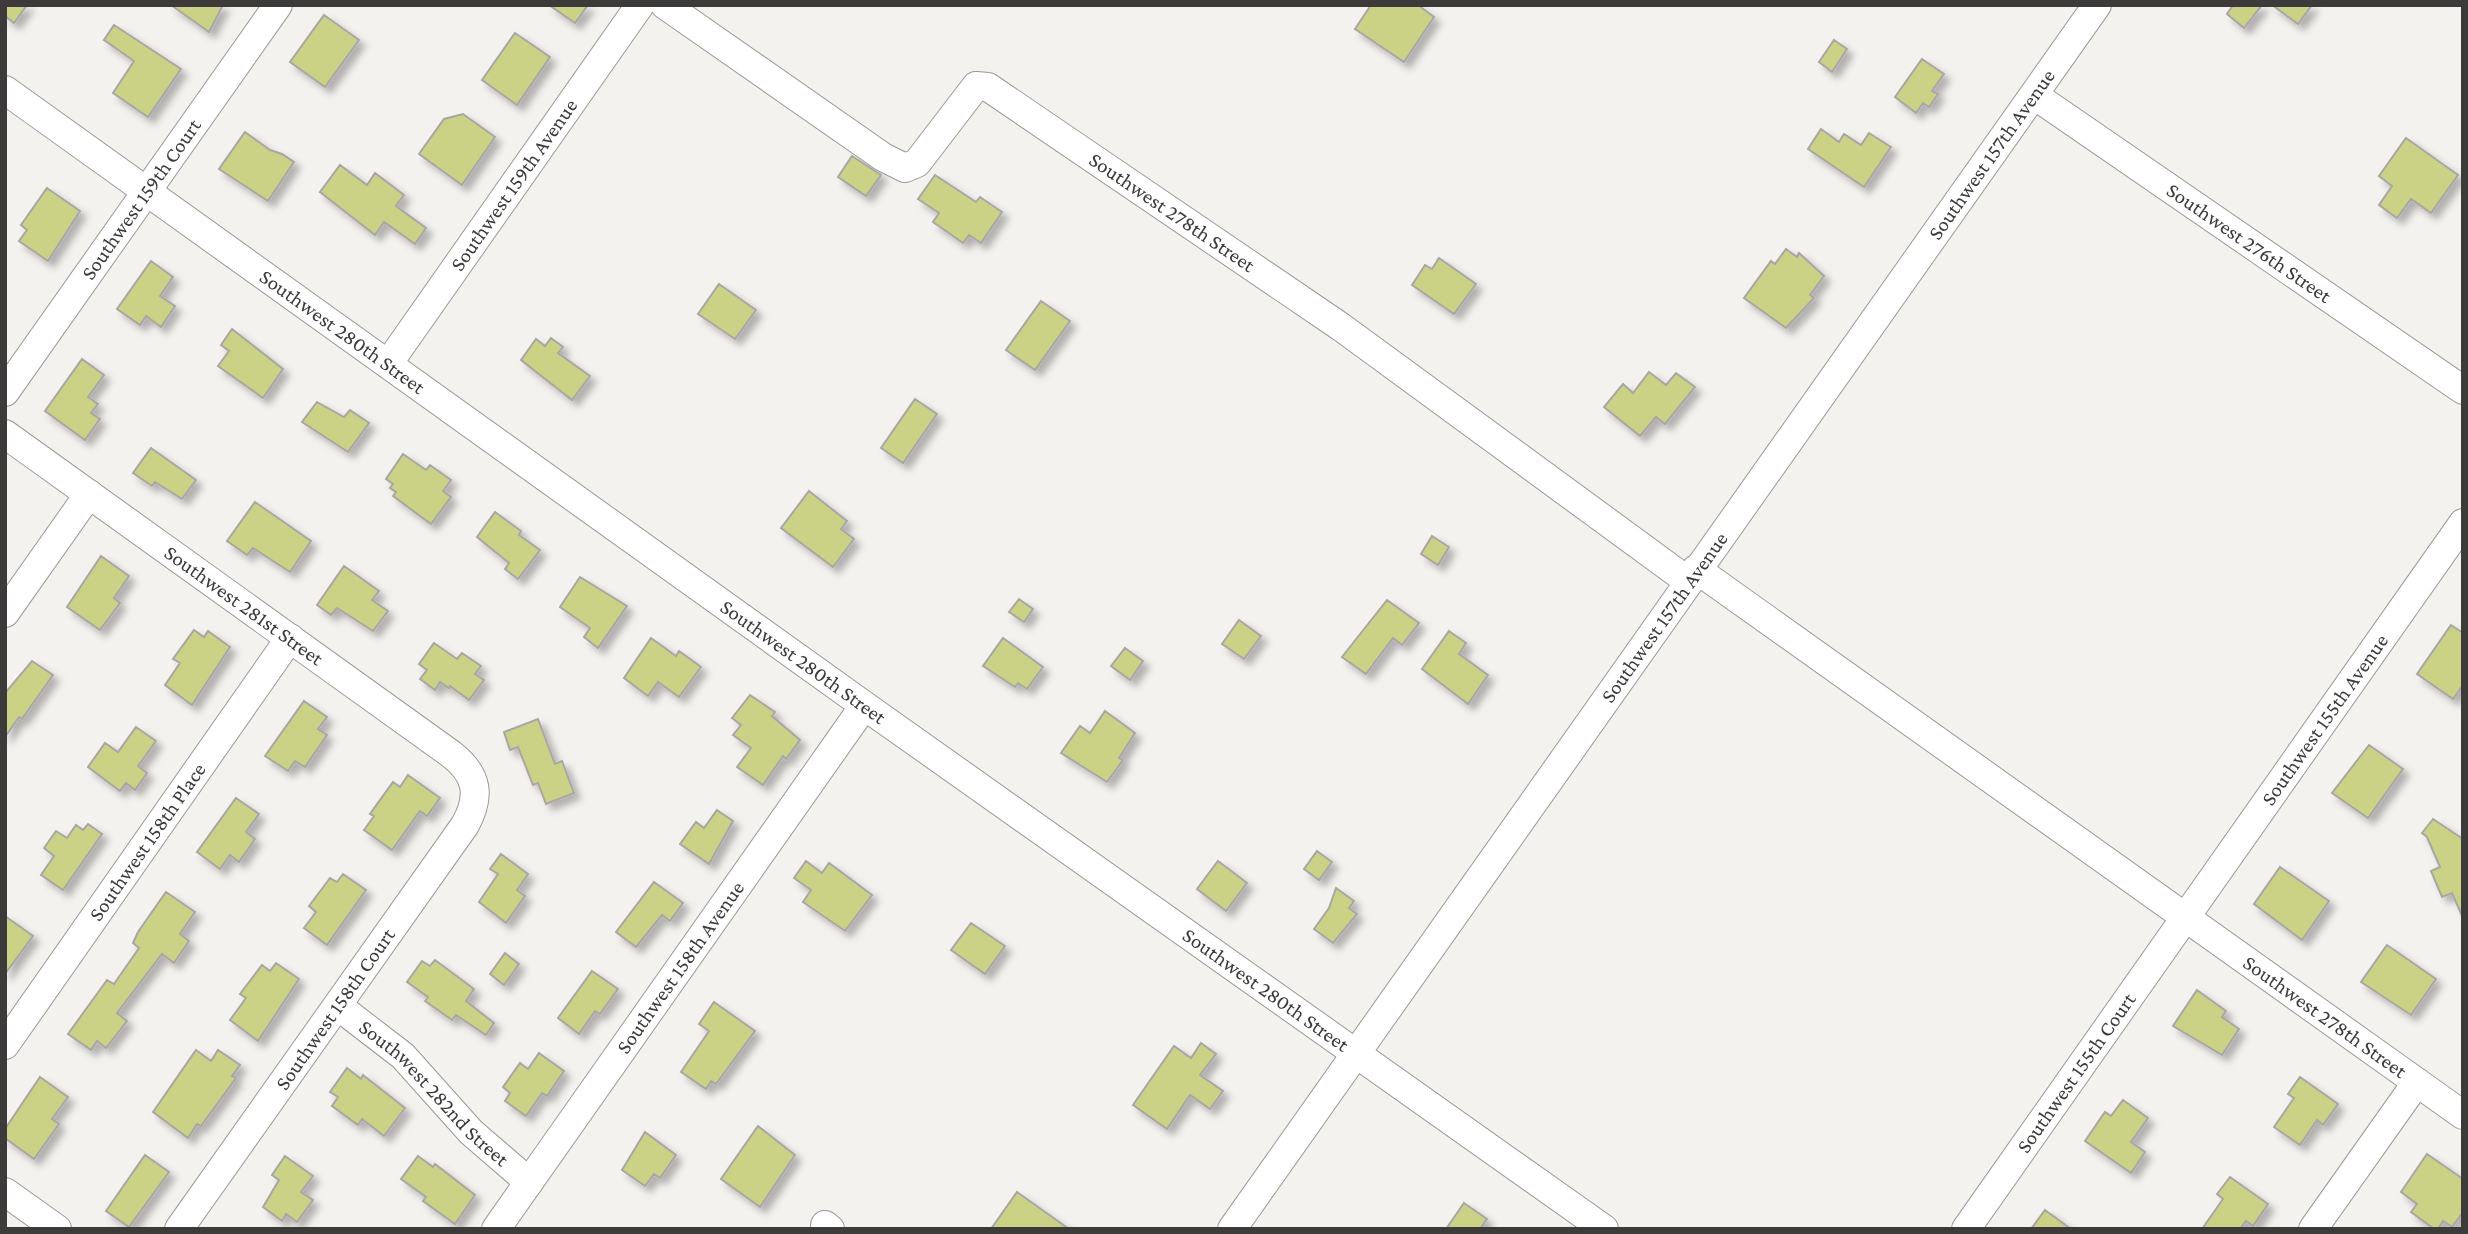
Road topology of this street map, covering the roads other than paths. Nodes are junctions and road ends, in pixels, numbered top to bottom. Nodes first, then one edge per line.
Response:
1 (278, 5) edge
2 (640, 5) edge
3 (665, 5) edge
4 (2097, 5) edge
5 (5, 90) edge
6 (2034, 96) junction
7 (147, 192) junction
8 (388, 364) junction
9 (2463, 390) edge
10 (5, 392) edge
11 (5, 434) edge
12 (89, 494) junction
13 (2463, 523) edge
14 (1692, 575) junction
15 (5, 613) edge
16 (290, 638) junction
17 (864, 706) junction
18 (476, 784) joint
19 (2185, 917) junction
20 (338, 1006) junction
21 (5, 1045) edge
22 (1355, 1053) junction
23 (2417, 1082) junction
24 (2463, 1115) edge
25 (529, 1182) junction
26 (5, 1192) edge
27 (57, 1229) edge
28 (180, 1229) edge
29 (496, 1229) edge
30 (1232, 1229) edge
31 (1604, 1229) edge
32 (1966, 1229) edge
33 (2313, 1229) edge

1 - 7 street, Southwest 159th Court
2 - 8 street, Southwest 159th Avenue
3 - 14 street, Southwest 278th Street
4 - 6 street, Southwest 157th Avenue
5 - 7 street, Southwest 280th Street
6 - 9 street, Southwest 276th Street
6 - 14 street, Southwest 157th Avenue
7 - 8 street, Southwest 280th Street
7 - 10 street, Southwest 159th Court
8 - 17 street, Southwest 280th Street
11 - 12 street, Southwest 281st Street
12 - 15 street
12 - 16 street, Southwest 281st Street
13 - 19 street, Southwest 155th Avenue
14 - 19 street, Southwest 278th Street
14 - 22 street, Southwest 157th Avenue
16 - 18 street, Southwest 281st Street
16 - 21 street, Southwest 158th Place
17 - 22 street, Southwest 280th Street
17 - 25 street, Southwest 158th Avenue
18 - 20 street, Southwest 158th Court
19 - 23 street, Southwest 278th Street
19 - 32 street, Southwest 155th Court
20 - 25 street, Southwest 282nd Street
20 - 28 street, Southwest 158th Court
22 - 30 street, Southwest 157th Avenue
22 - 31 street, Southwest 280th Street
23 - 24 street, Southwest 278th Street
23 - 33 street
25 - 29 street, Southwest 158th Avenue
26 - 27 street

